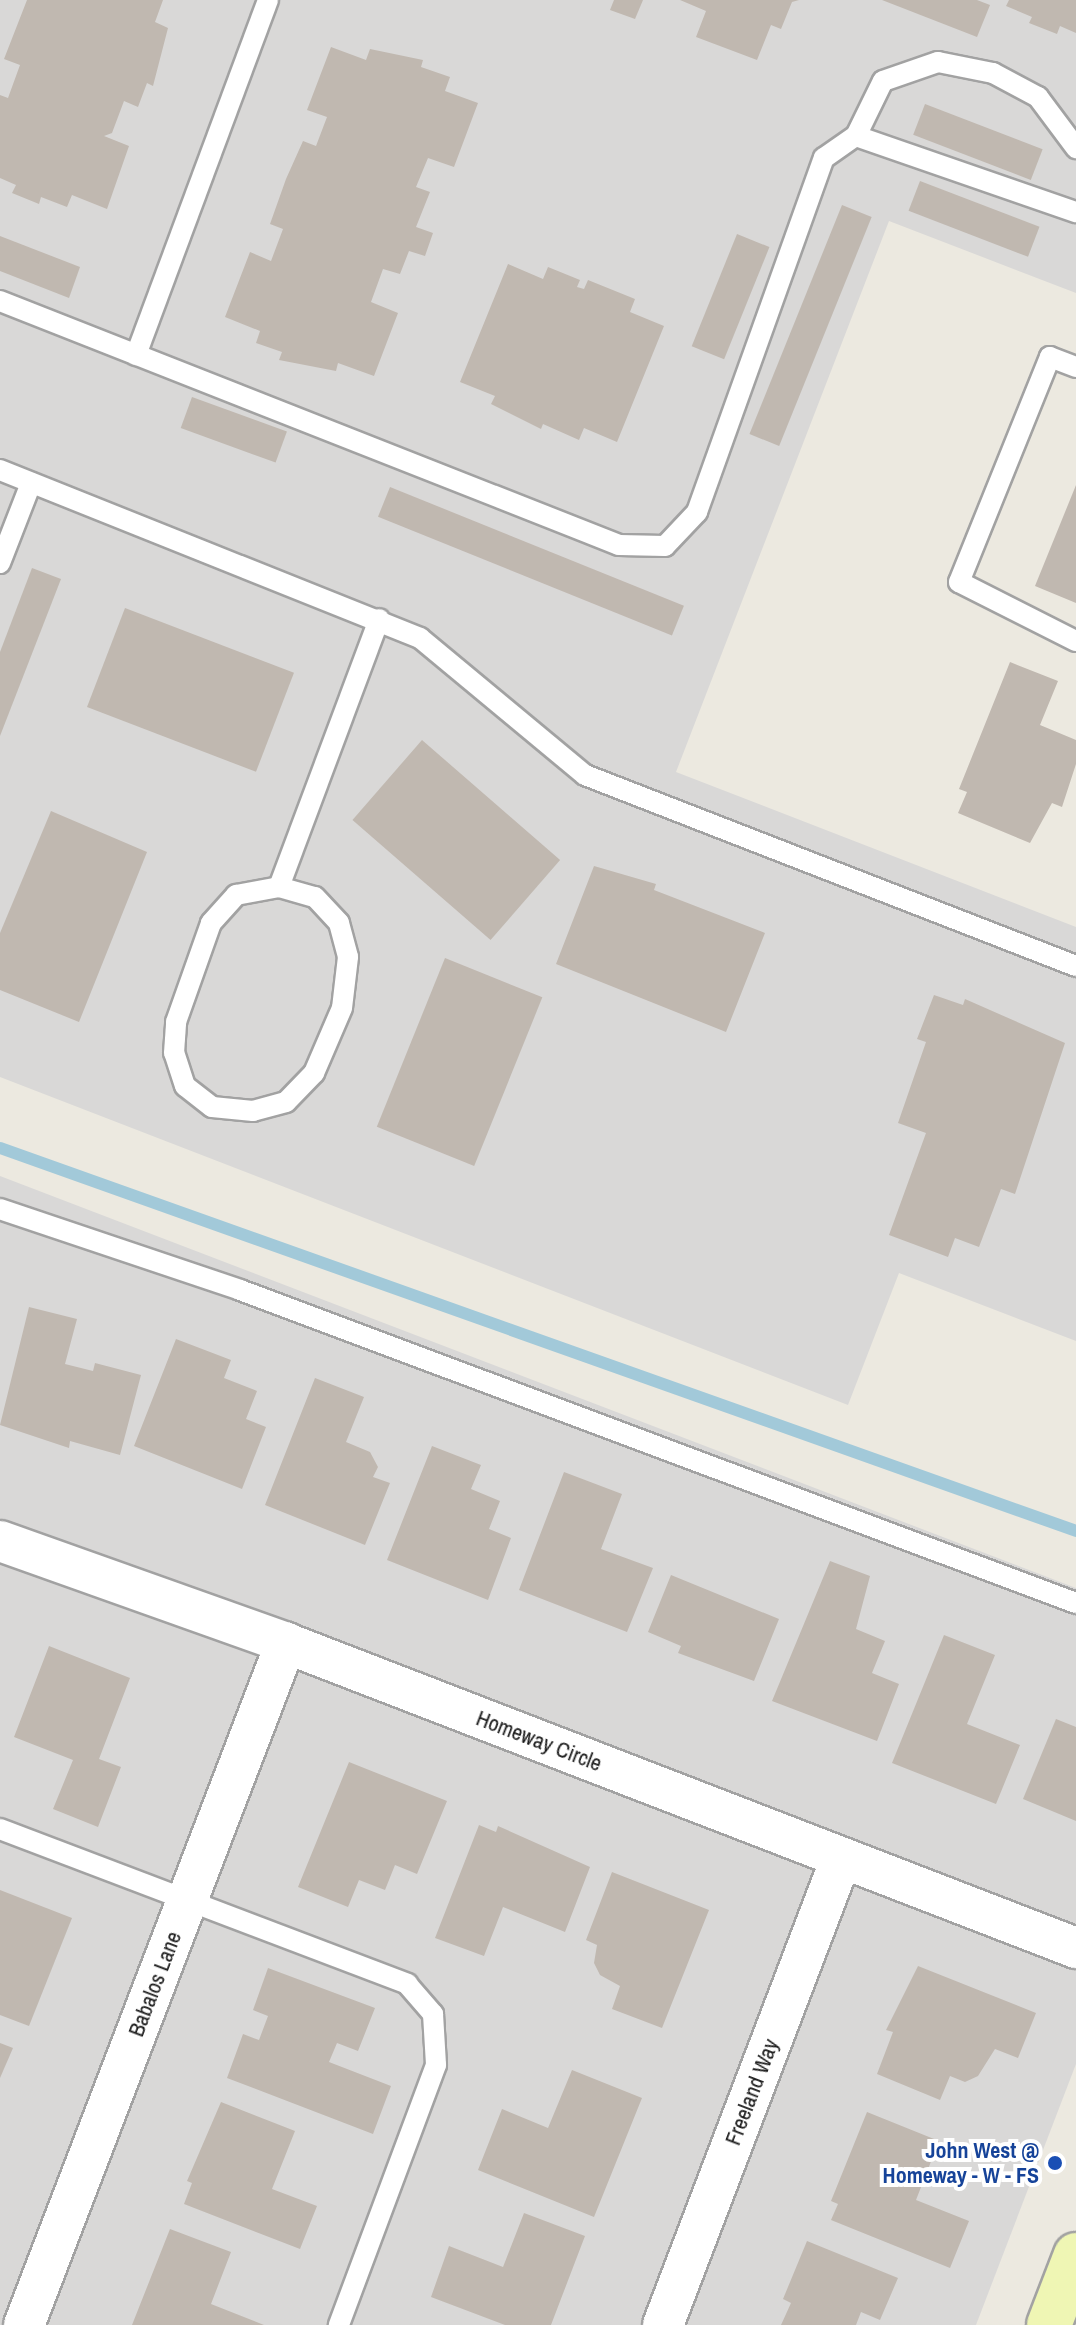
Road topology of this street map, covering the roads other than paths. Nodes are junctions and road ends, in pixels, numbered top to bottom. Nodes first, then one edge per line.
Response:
1 (268, 0) edge
2 (856, 136) junction
3 (1076, 148) edge
4 (1076, 212) edge
5 (0, 301) edge
6 (136, 355) junction
7 (1076, 367) edge
8 (0, 470) edge
9 (31, 483) junction
10 (0, 563) edge
11 (379, 619) junction
12 (1076, 641) edge
13 (279, 887) junction
14 (1076, 966) edge
15 (0, 1209) edge
16 (0, 1541) edge
17 (1076, 1603) edge
18 (286, 1643) junction
19 (0, 1829) edge
20 (841, 1859) junction
21 (186, 1901) junction
22 (1076, 1948) edge
23 (1076, 2255) edge
24 (24, 2325) edge
25 (339, 2325) edge
26 (663, 2325) edge
27 (1049, 2325) edge

1 - 6 lane
2 - 3 lane
2 - 4 lane
2 - 6 lane
5 - 6 lane
7 - 12 lane
8 - 9 lane
9 - 10 lane
9 - 11 lane
11 - 13 lane
11 - 14 lane
13 - 13 lane
15 - 17 lane
16 - 18 street, Homeway Circle
18 - 20 street, Homeway Circle
18 - 21 street, Babalos Lane
19 - 21 lane
20 - 22 street, Homeway Circle
20 - 26 street, Freeland Way
21 - 24 street, Babalos Lane
21 - 25 lane
23 - 27 main road

